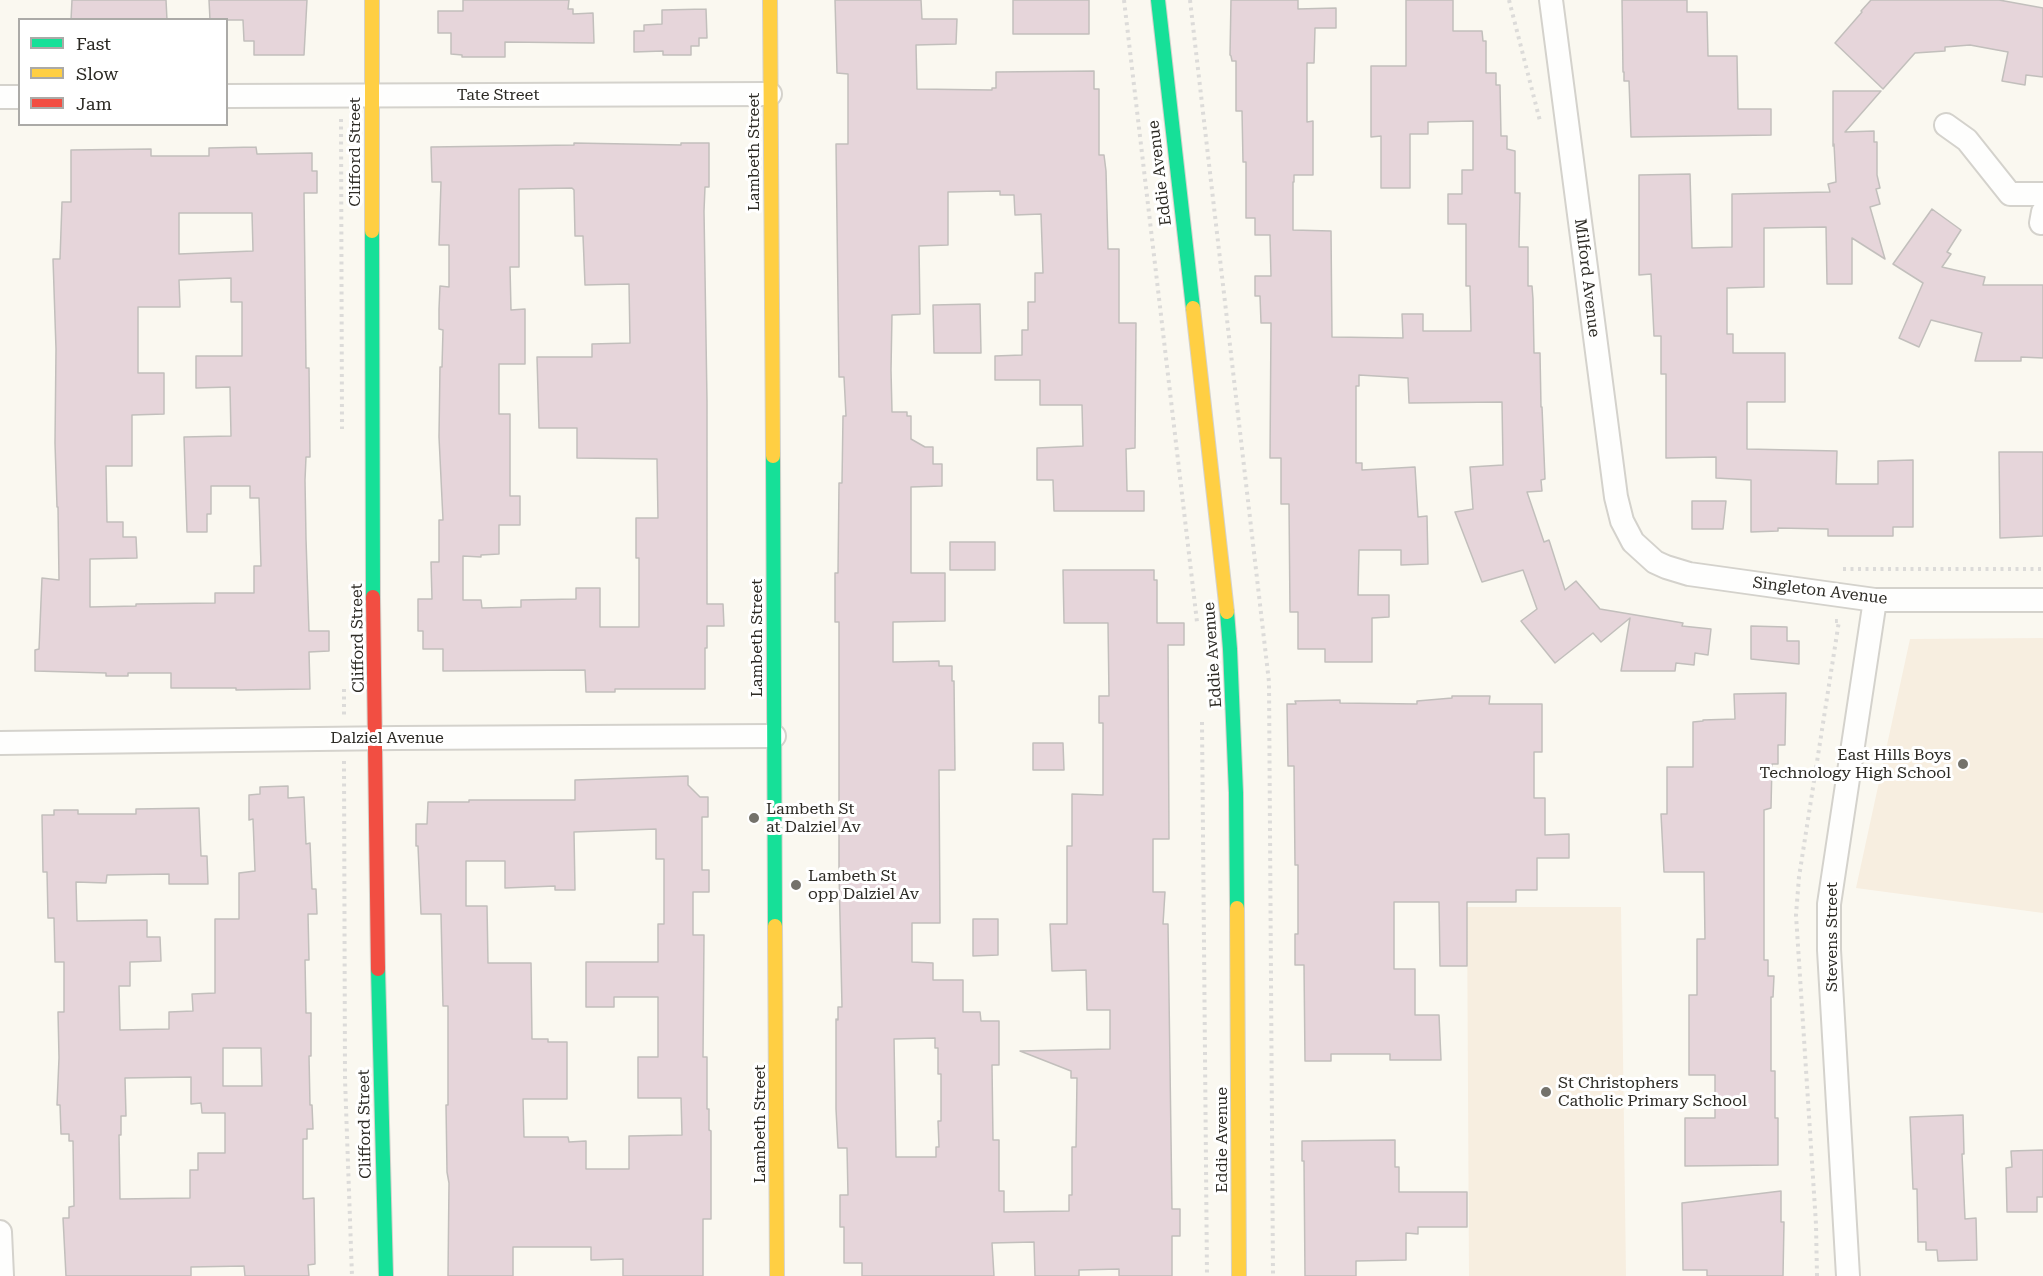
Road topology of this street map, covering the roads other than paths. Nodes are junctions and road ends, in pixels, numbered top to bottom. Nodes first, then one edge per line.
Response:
1 (372, 0) edge
2 (770, 0) edge
3 (1158, 0) edge
4 (1551, 0) edge
5 (770, 94) junction
6 (228, 96) edge
7 (371, 96) junction
8 (0, 97) edge
9 (18, 97) edge
10 (1946, 125) dead end
11 (2043, 194) edge
12 (1641, 550) joint
13 (1875, 600) junction
14 (2043, 600) edge
15 (774, 736) junction
16 (376, 738) junction
17 (0, 743) edge
18 (0, 1232) edge
19 (2, 1276) edge
20 (386, 1276) edge
21 (777, 1276) edge
22 (1239, 1276) edge
23 (1848, 1276) edge

1 - 7 street, Clifford Street
2 - 5 street, Lambeth Street
3 - 22 street, Eddie Avenue
4 - 12 street, Milford Avenue
5 - 7 street, Tate Street
5 - 15 street, Lambeth Street
6 - 7 street, Tate Street
7 - 16 street, Clifford Street
8 - 9 street
10 - 11 street
12 - 13 street, Singleton Avenue
13 - 14 street, Singleton Avenue
13 - 23 street, Stevens Street
15 - 16 street, Dalziel Avenue
15 - 21 street, Lambeth Street
16 - 17 street, Dalziel Avenue
16 - 20 street, Clifford Street
18 - 19 street

